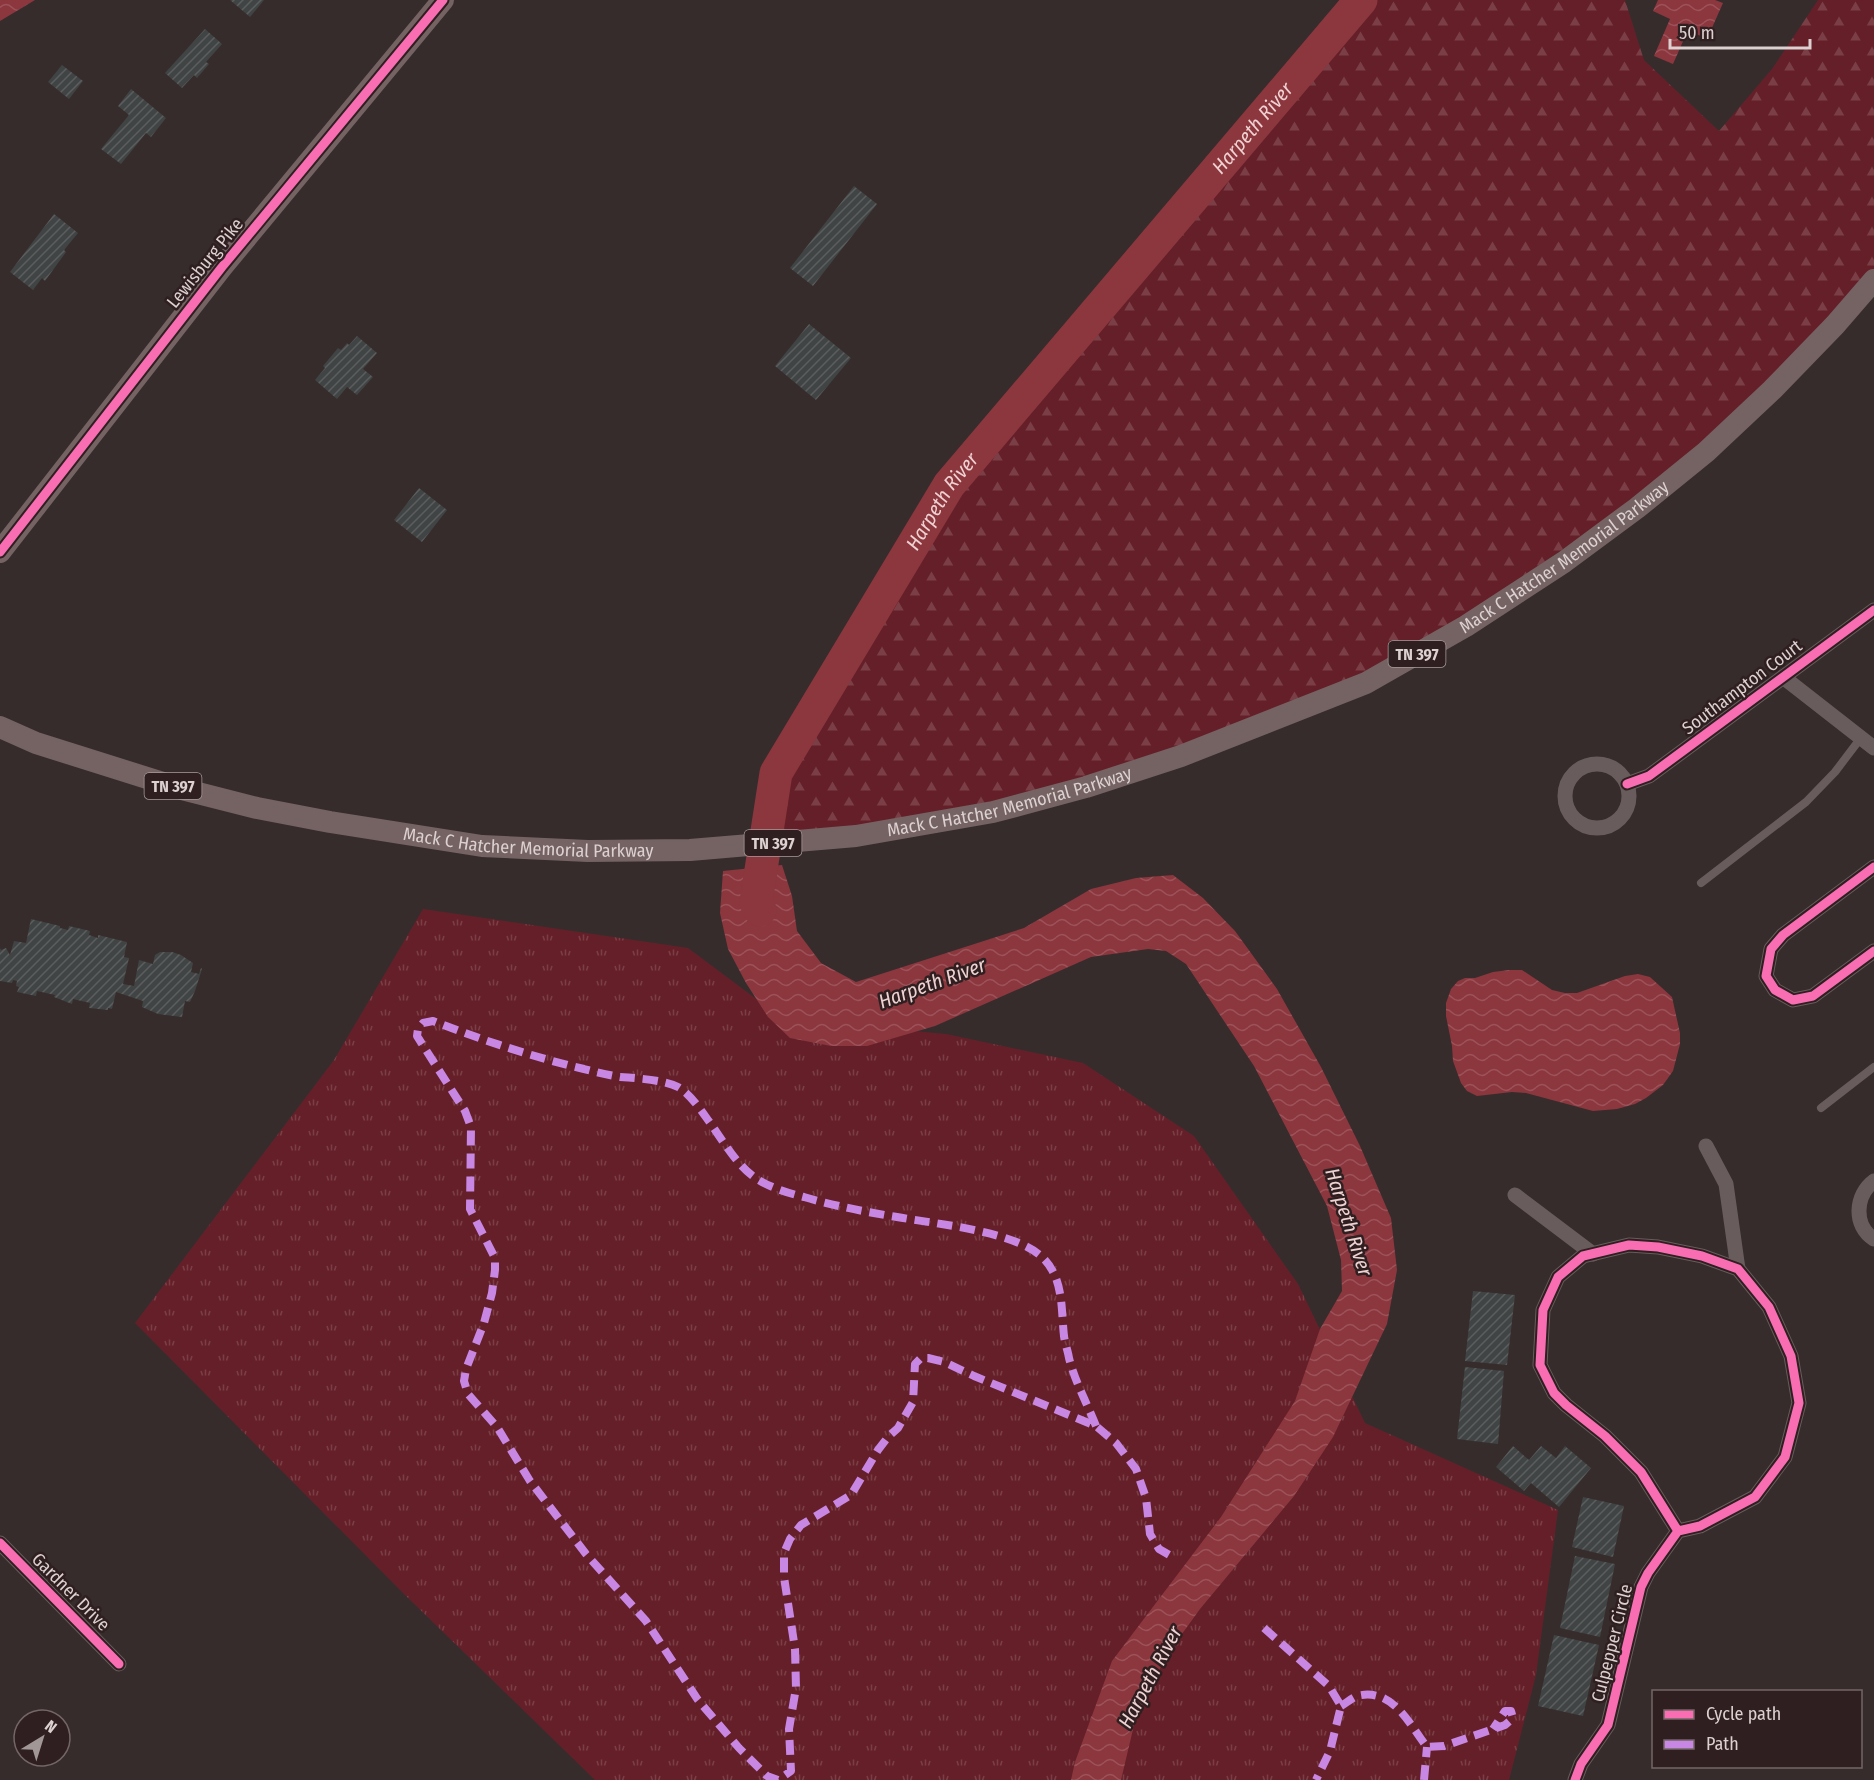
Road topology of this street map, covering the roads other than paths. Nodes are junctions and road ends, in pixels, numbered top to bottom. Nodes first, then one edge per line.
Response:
1 (443, 0) edge
2 (1874, 280) edge
3 (0, 552) edge
4 (1874, 610) edge
5 (1783, 677) junction
6 (0, 727) edge
7 (1860, 739) junction
8 (1874, 748) edge
9 (1627, 783) junction
10 (1874, 867) edge
11 (1701, 883) dead end
12 (1874, 951) edge
13 (1874, 1068) edge
14 (1821, 1108) dead end
15 (1706, 1146) dead end
16 (1874, 1181) edge
17 (1515, 1195) dead end
18 (1874, 1239) edge
19 (1593, 1254) junction
20 (1738, 1269) junction
21 (1678, 1531) junction
22 (0, 1544) edge
23 (119, 1664) dead end
24 (1575, 1780) edge

1 - 3 main road, Lewisburg Pike
2 - 6 main road, Mack C Hatcher Memorial Parkway / TN 397
4 - 5 street, Southampton Court
5 - 7 street
5 - 9 street, Southampton Court
7 - 8 street
7 - 11 lane
9 - 9 street
10 - 12 street
13 - 14 lane
15 - 20 street
16 - 18 street
17 - 19 street
19 - 20 street
19 - 21 street
20 - 21 street
21 - 24 street, Culpepper Circle
22 - 23 street, Gardner Drive

